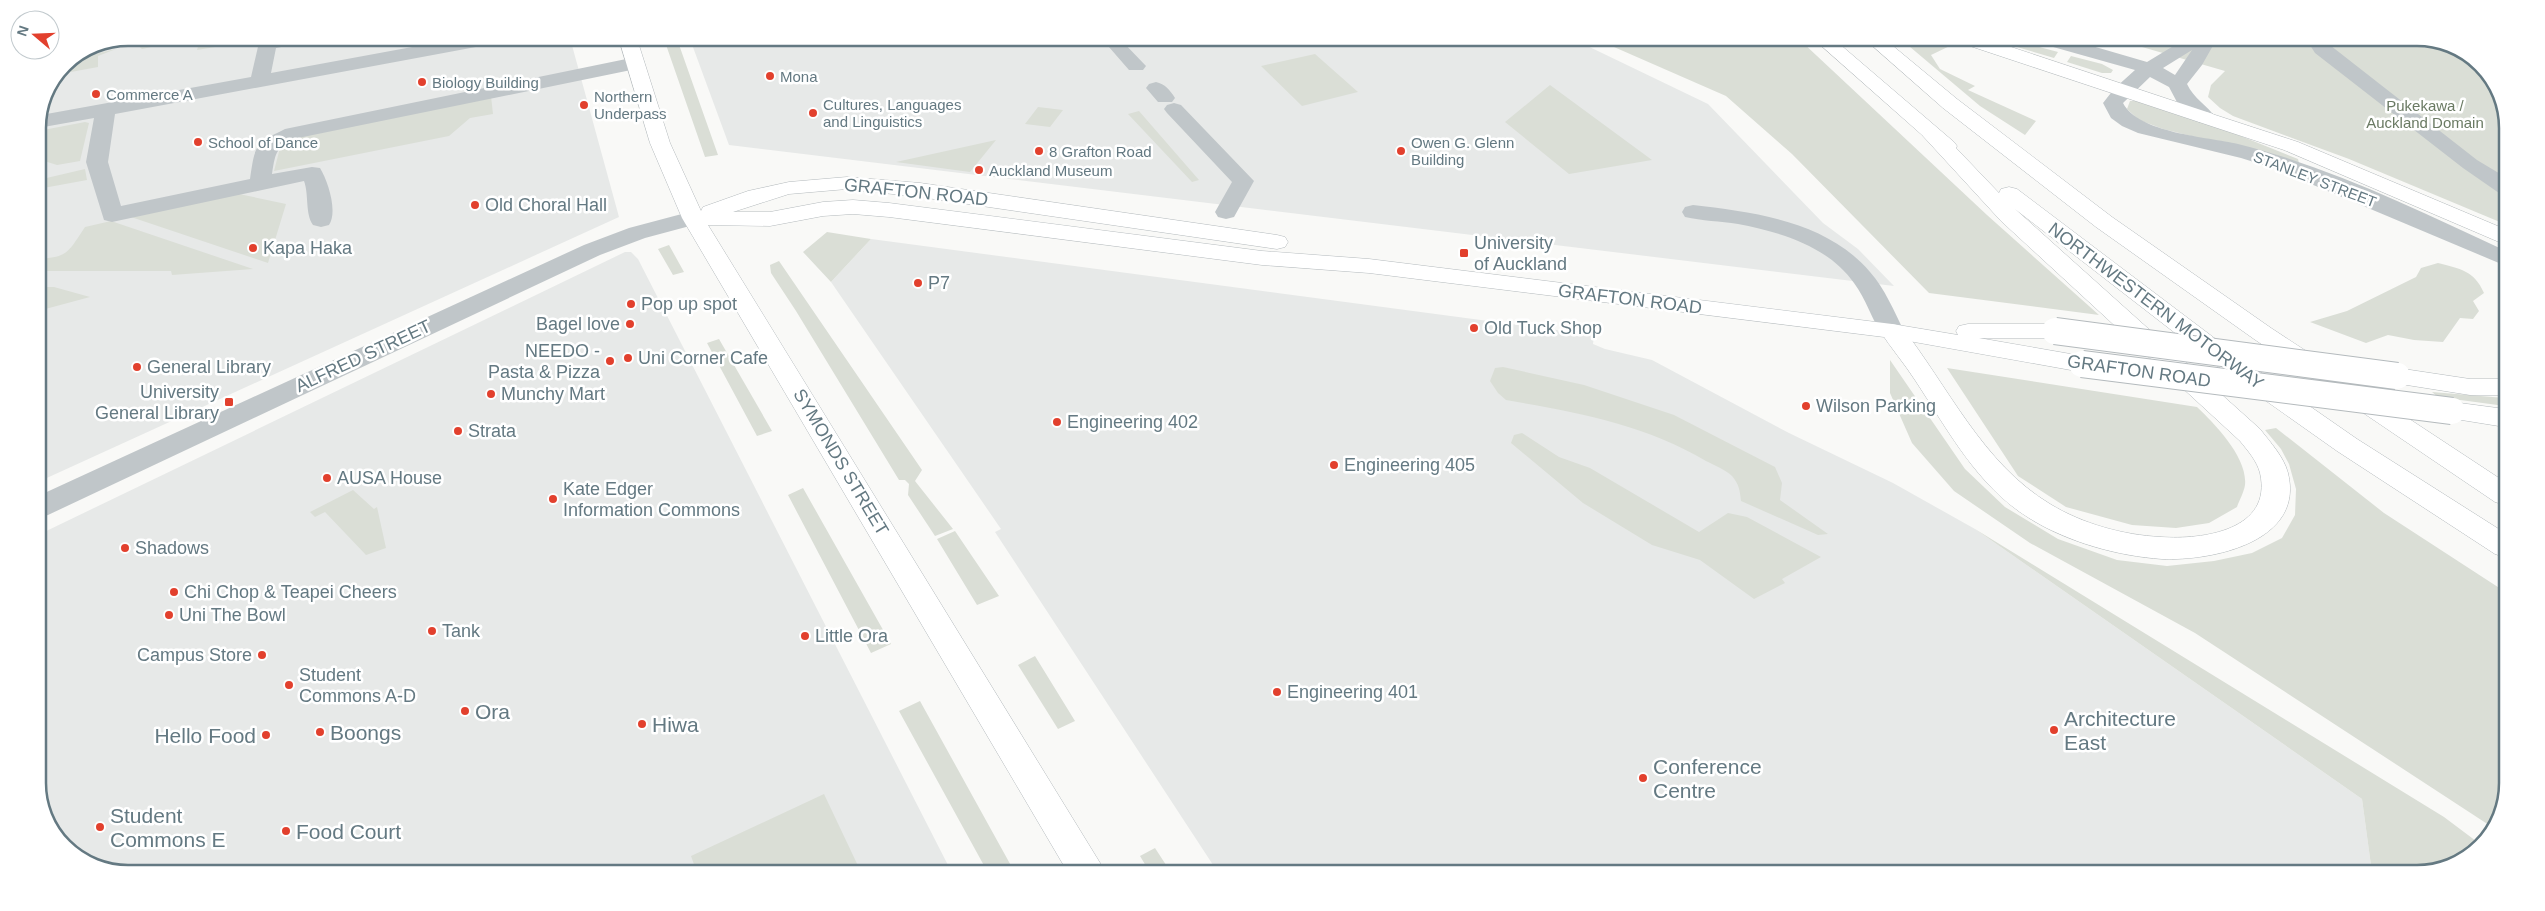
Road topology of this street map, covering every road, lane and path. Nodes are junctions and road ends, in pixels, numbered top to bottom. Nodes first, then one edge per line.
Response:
1 (267, 46) edge
2 (449, 46) edge
3 (631, 46) edge
4 (1117, 46) edge
5 (1831, 46) edge
6 (1882, 46) edge
7 (1989, 46) edge
8 (2071, 46) edge
9 (2186, 46) edge
10 (2205, 46) edge
11 (2320, 46) edge
12 (636, 63) junction
13 (1136, 66) dead end
14 (2149, 68) junction
15 (2182, 77) junction
16 (260, 81) junction
17 (2123, 90) junction
18 (1165, 98) dead end
19 (106, 109) junction
20 (2206, 118) junction
21 (47, 120) edge
22 (1932, 135) junction
23 (260, 183) junction
24 (2499, 183) edge
25 (1226, 212) dead end
26 (1693, 212) dead end
27 (693, 218) junction
28 (321, 220) dead end
29 (2499, 235) edge
30 (2499, 256) edge
31 (1892, 331) junction
32 (2499, 387) edge
33 (2499, 417) edge
34 (2499, 491) edge
35 (46, 504) edge
36 (2499, 545) edge
37 (1083, 865) edge

1 - 16 street
2 - 16 street
3 - 12 main road, SYMONDS STREET
4 - 13 street
5 - 22 main road, NORTHWESTERN MOTORWAY
6 - 34 main road, NORTHWESTERN MOTORWAY
7 - 17 main road, STANLEY STREET
8 - 14 street
9 - 14 street
10 - 15 street
11 - 24 street
12 - 23 street
12 - 27 main road, SYMONDS STREET
14 - 15 street
14 - 17 street
15 - 20 street
16 - 19 street
17 - 20 main road, STANLEY STREET
17 - 30 street, STANLEY STREET
18 - 25 street
19 - 21 street
19 - 23 street
20 - 29 main road, STANLEY STREET
22 - 31 main road
22 - 36 main road, NORTHWESTERN MOTORWAY
23 - 28 street
26 - 31 street
27 - 31 main road, GRAFTON ROAD
27 - 35 street, ALFRED STREET
27 - 37 main road, SYMONDS STREET
31 - 32 main road, GRAFTON ROAD, bridge
31 - 33 main road, GRAFTON ROAD, bridge

